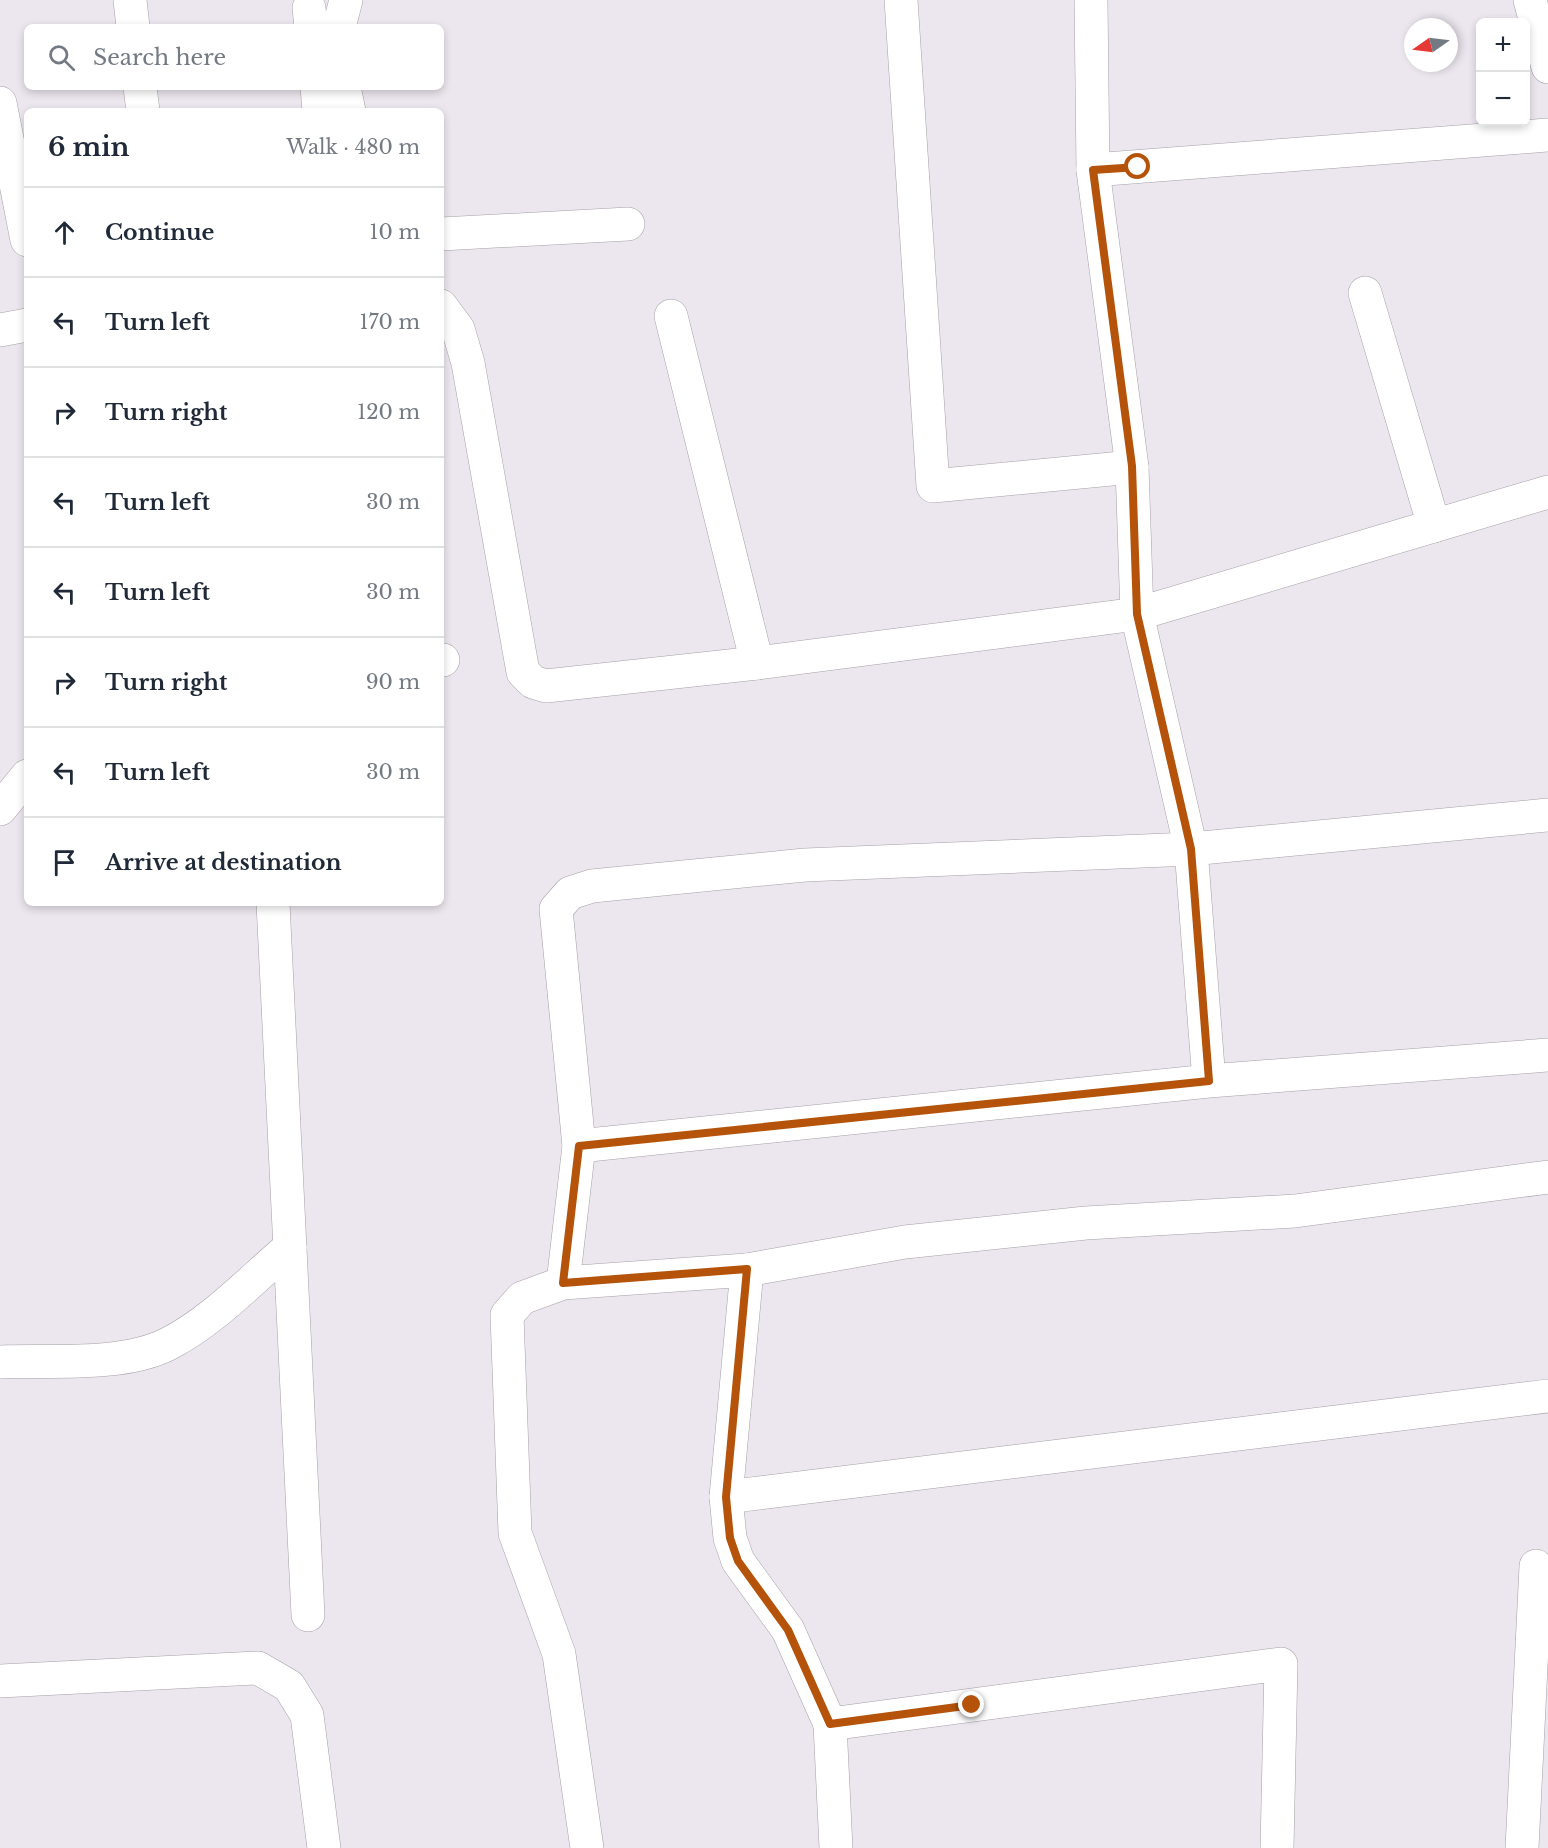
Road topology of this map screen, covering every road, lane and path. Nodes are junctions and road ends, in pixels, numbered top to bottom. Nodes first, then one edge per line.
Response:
1 (130, 0) edge
2 (346, 0) edge
3 (901, 0) edge
4 (1091, 0) edge
5 (1530, 0) edge
6 (133, 24) edge
7 (340, 24) edge
8 (1548, 67) edge
9 (140, 90) edge
10 (317, 90) edge
11 (345, 90) edge
12 (0, 103) edge
13 (143, 108) edge
14 (319, 108) edge
15 (348, 108) edge
16 (1548, 135) edge
17 (4, 146) edge
18 (1093, 170) junction
19 (628, 225) dead end
20 (24, 228) edge
21 (444, 234) edge
22 (1365, 293) dead end
23 (444, 310) edge
24 (671, 316) dead end
25 (24, 326) edge
26 (0, 330) edge
27 (1132, 466) junction
28 (1548, 492) edge
29 (1434, 526) junction
30 (1137, 614) junction
31 (758, 663) junction
32 (24, 780) edge
33 (0, 809) edge
34 (1548, 815) edge
35 (1191, 849) junction
36 (273, 906) edge
37 (1548, 1055) edge
38 (1209, 1081) junction
39 (579, 1146) junction
40 (1548, 1177) edge
41 (290, 1247) junction
42 (747, 1269) junction
43 (563, 1283) junction
44 (0, 1362) edge
45 (1548, 1396) edge
46 (726, 1497) junction
47 (1536, 1566) dead end
48 (308, 1615) dead end
49 (0, 1680) edge
50 (830, 1724) junction
51 (324, 1848) edge
52 (587, 1848) edge
53 (836, 1848) edge
54 (1277, 1848) edge
55 (1522, 1848) edge

1 - 6 street
2 - 7 street
3 - 27 street
4 - 18 street
5 - 8 street
9 - 13 street
10 - 14 street
11 - 15 street
12 - 17 street
16 - 18 street
17 - 20 street
18 - 27 street
19 - 21 street
22 - 29 street
23 - 31 street
24 - 31 street
25 - 26 street
27 - 30 street
28 - 29 street
29 - 30 street
30 - 31 street
30 - 35 street
32 - 33 street
34 - 35 street
35 - 38 street
35 - 39 street
36 - 41 street
37 - 38 street
38 - 39 street
39 - 43 street
40 - 42 street
41 - 44 street
41 - 48 street
42 - 43 street
42 - 46 street
43 - 52 street
45 - 46 street
46 - 50 street
47 - 55 street
49 - 51 street
50 - 53 street
50 - 54 street

